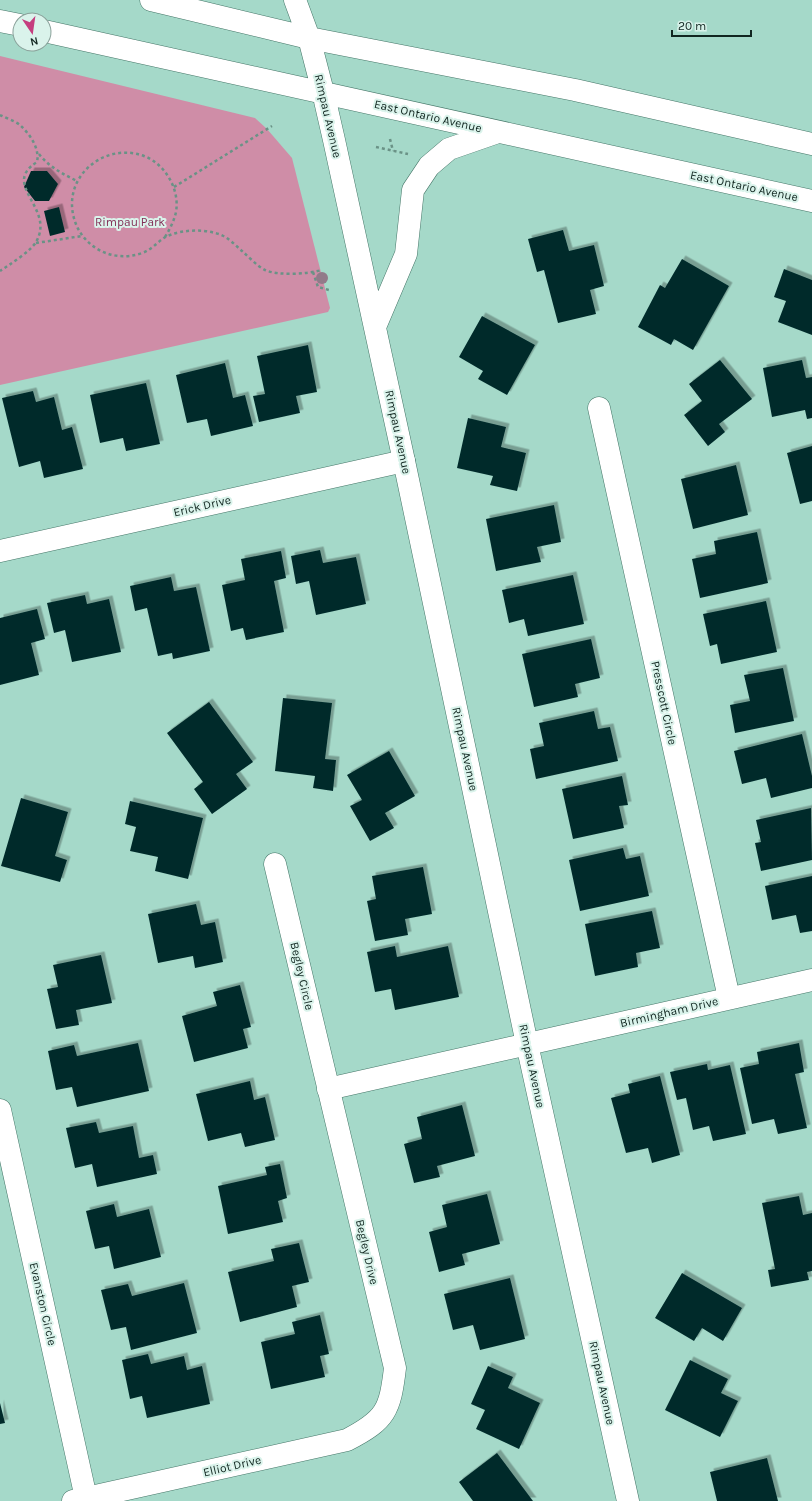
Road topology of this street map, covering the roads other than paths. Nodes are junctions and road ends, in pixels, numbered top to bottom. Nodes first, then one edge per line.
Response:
1 (151, 0) edge
2 (295, 0) edge
3 (186, 4) edge
4 (0, 21) edge
5 (12, 23) edge
6 (52, 33) edge
7 (309, 38) junction
8 (323, 92) junction
9 (498, 132) junction
10 (812, 144) edge
11 (812, 201) edge
12 (375, 327) junction
13 (600, 408) dead end
14 (404, 461) junction
15 (0, 551) edge
16 (275, 864) dead end
17 (812, 980) edge
18 (729, 998) junction
19 (527, 1044) junction
20 (328, 1089) junction
21 (0, 1110) edge
22 (384, 1414) joint
23 (80, 1499) edge
24 (628, 1501) edge

1 - 3 main road
2 - 7 main road, Rimpau Avenue
3 - 7 main road
4 - 5 main road
6 - 8 main road, East Ontario Avenue
7 - 8 main road, Rimpau Avenue
7 - 10 main road
8 - 9 main road, East Ontario Avenue
8 - 12 main road, Rimpau Avenue
9 - 11 main road, East Ontario Avenue
9 - 12 main road
12 - 14 main road, Rimpau Avenue
13 - 18 main road, Presscott Circle
14 - 15 main road, Erick Drive
14 - 19 main road, Rimpau Avenue
16 - 20 main road, Begley Circle
17 - 18 main road, Birmingham Drive
18 - 19 main road, Birmingham Drive
19 - 20 main road, Birmingham Drive
19 - 24 main road, Rimpau Avenue
20 - 22 main road, Begley Drive
21 - 23 main road, Evanston Circle
22 - 23 main road, Elliot Drive

